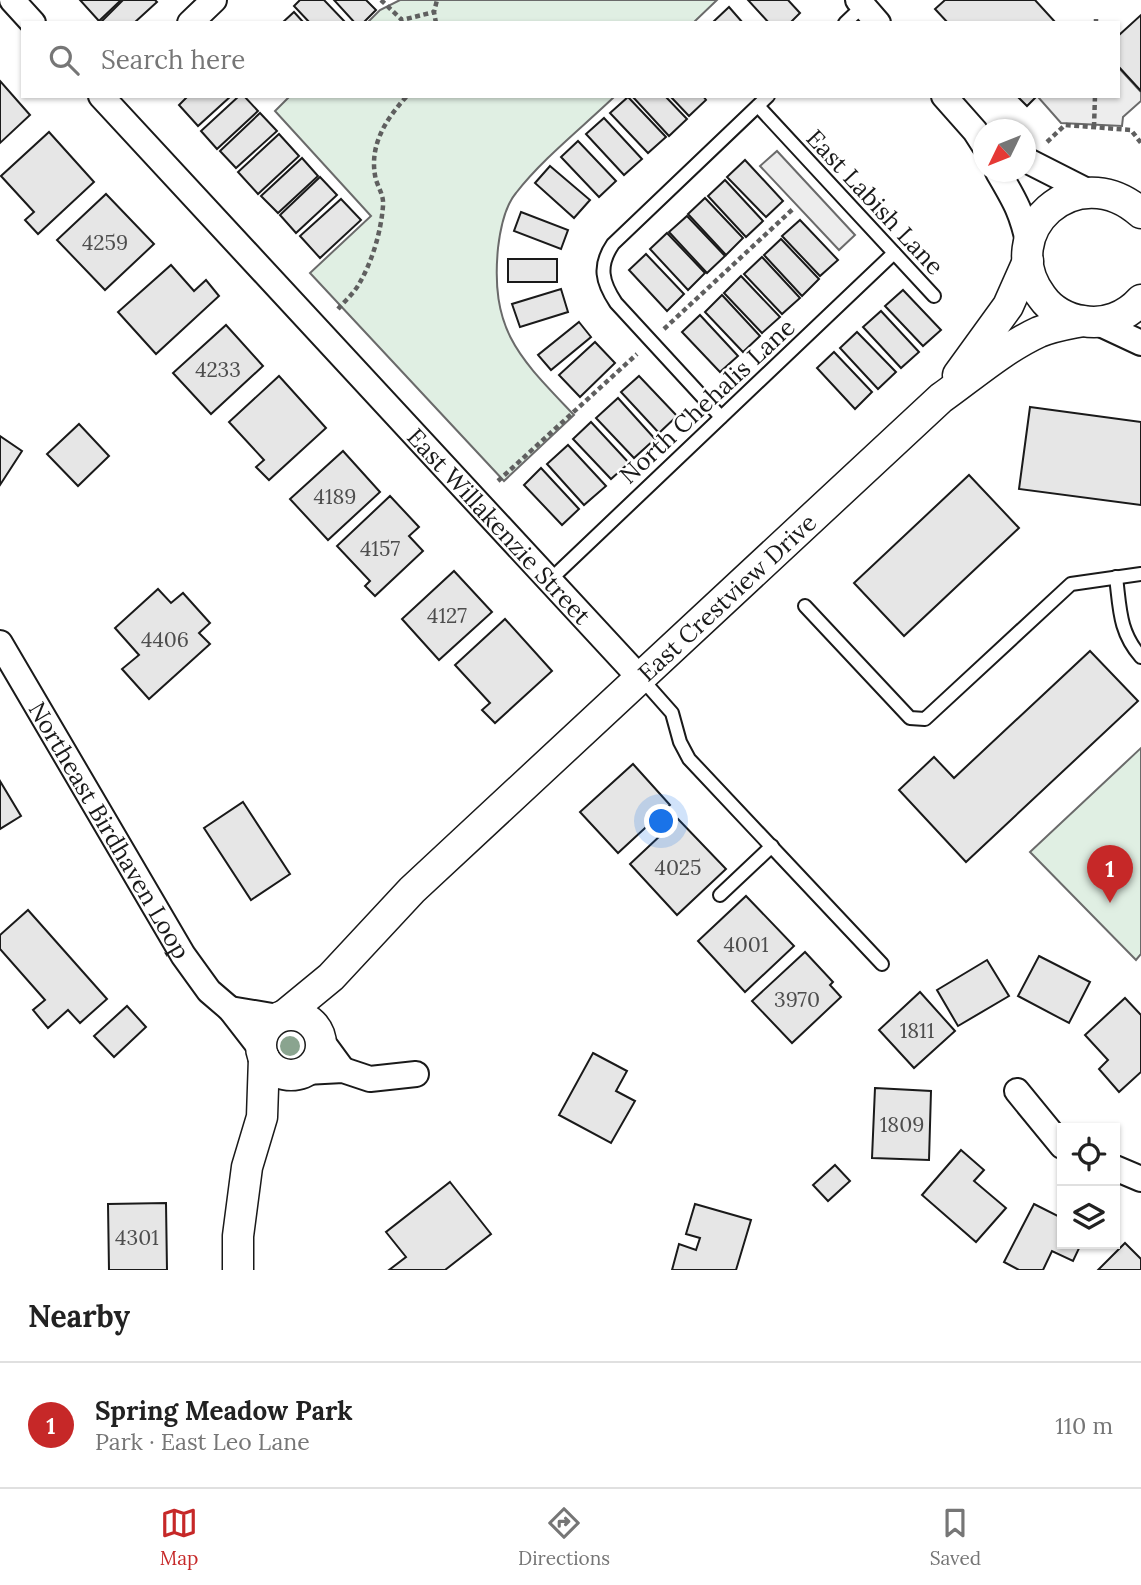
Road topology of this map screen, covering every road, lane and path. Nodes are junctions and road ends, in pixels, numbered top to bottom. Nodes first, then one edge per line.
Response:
1 (12, 0) edge
2 (214, 0) edge
3 (381, 0) edge
4 (437, 0) edge
5 (867, 7) edge
6 (434, 12) junction
7 (31, 21) edge
8 (192, 21) edge
9 (436, 21) edge
10 (848, 21) edge
11 (107, 98) edge
12 (405, 98) edge
13 (766, 98) edge
14 (946, 98) edge
15 (1095, 98) edge
16 (758, 106) junction
17 (1094, 127) junction
18 (973, 128) edge
19 (1141, 143) edge
20 (1046, 144) dead end
21 (1036, 165) edge
22 (1004, 182) edge
23 (1141, 183) edge
24 (1096, 192) junction
25 (794, 208) dead end
26 (1141, 213) edge
27 (894, 253) junction
28 (1028, 253) junction
29 (934, 296) dead end
30 (1141, 300) edge
31 (338, 309) dead end
32 (1089, 322) junction
33 (662, 331) dead end
34 (1141, 343) edge
35 (638, 353) dead end
36 (941, 398) junction
37 (721, 417) junction
38 (498, 481) dead end
39 (1141, 574) edge
40 (1116, 577) junction
41 (550, 580) junction
42 (805, 606) dead end
43 (0, 643) edge
44 (1141, 657) edge
45 (640, 678) junction
46 (772, 846) junction
47 (720, 895) dead end
48 (882, 964) dead end
49 (331, 977) junction
50 (230, 1009) junction
51 (282, 1016) junction
52 (320, 1035) junction
53 (263, 1054) junction
54 (343, 1070) junction
55 (301, 1073) junction
56 (416, 1074) dead end
57 (1017, 1091) dead end
58 (262, 1117) junction
59 (1057, 1140) edge
60 (1120, 1170) edge
61 (1141, 1180) edge
62 (238, 1270) edge

1 - 7 street
2 - 8 street
3 - 6 path
4 - 6 path
5 - 10 lane
6 - 9 path
11 - 41 street, East Willakenzie Street
12 - 31 path
13 - 16 lane
14 - 18 street
15 - 17 path
16 - 27 lane, East Labish Lane
16 - 37 lane
17 - 19 path
17 - 20 path
21 - 24 street
22 - 28 street
23 - 24 street
24 - 26 street
24 - 28 street, East Crestview Drive
25 - 33 path
27 - 29 lane, East Labish Lane
27 - 37 lane, North Chehalis Lane
28 - 32 street
28 - 36 street, East Crestview Drive
30 - 32 street, East Crestview Drive
32 - 34 street
32 - 36 street, East Crestview Drive
35 - 38 path
36 - 45 street, East Crestview Drive
37 - 41 lane, North Chehalis Lane
39 - 40 lane
40 - 42 lane
40 - 44 lane
41 - 45 street, East Willakenzie Street
43 - 50 street, Northeast Birdhaven Loop
45 - 46 lane, East Willakenzie Street
45 - 49 street, East Crestview Drive
46 - 47 lane
46 - 48 lane, East Willakenzie Street
49 - 51 street, East Crestview Drive
49 - 52 street
50 - 51 street
50 - 53 street, Northeast Birdhaven Loop
51 - 52 street
51 - 53 street
52 - 54 street
52 - 55 street
53 - 55 street
53 - 58 street
54 - 55 street
54 - 56 street
55 - 58 street
57 - 59 street
58 - 62 street
60 - 61 street

